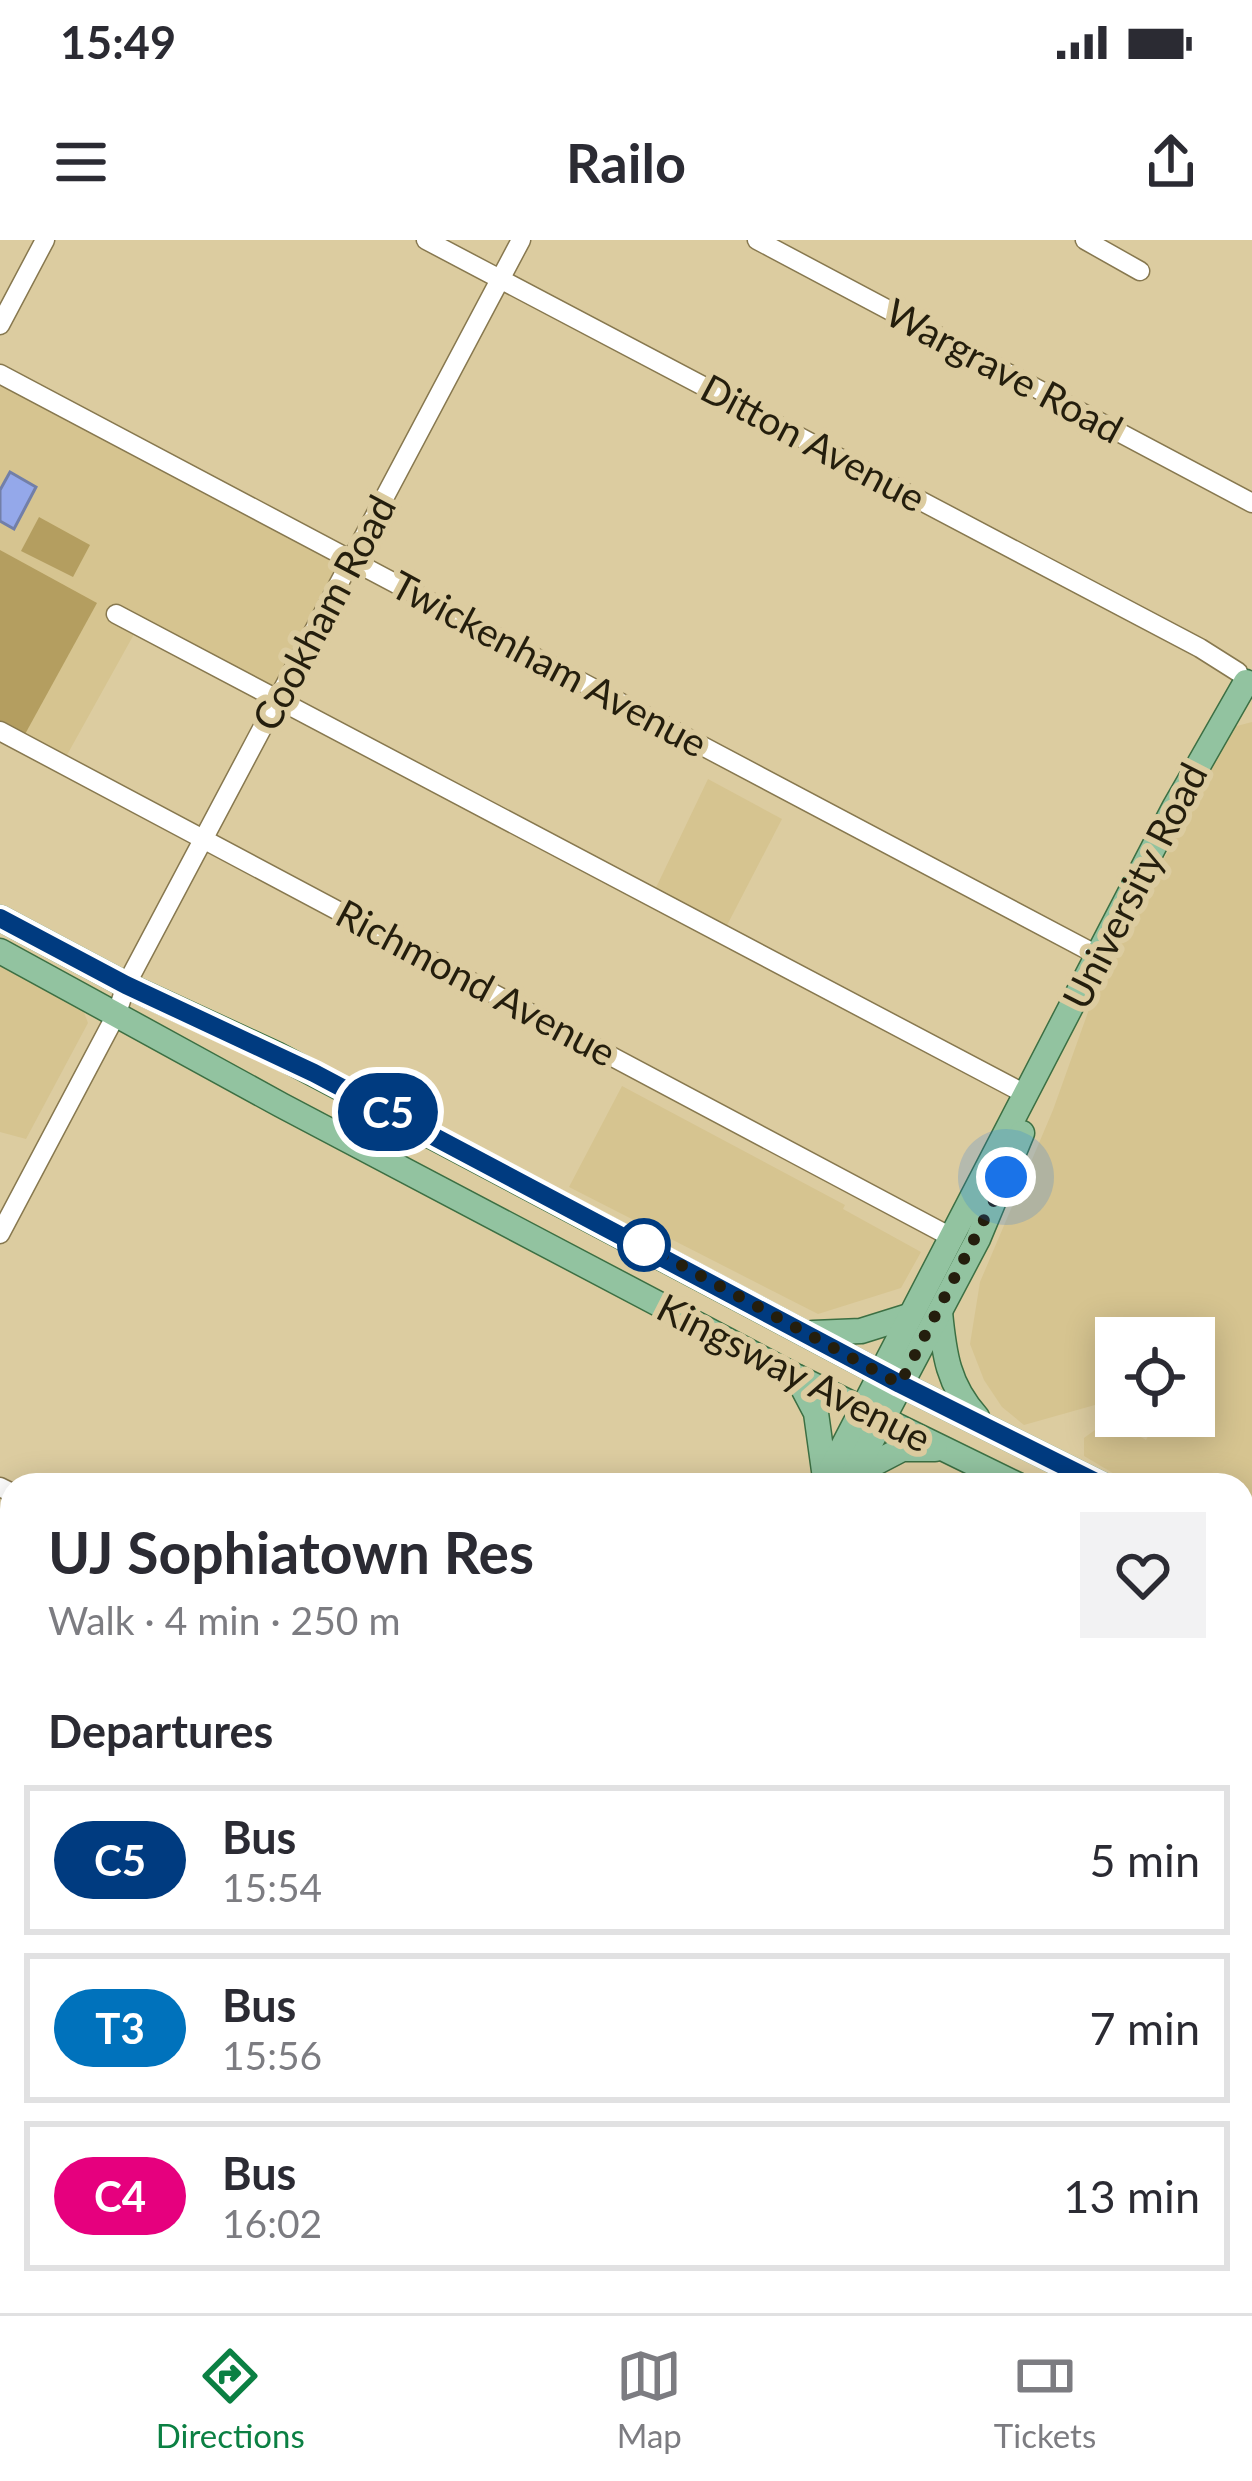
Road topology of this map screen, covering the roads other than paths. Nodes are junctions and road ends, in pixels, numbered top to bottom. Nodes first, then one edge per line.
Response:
1 (45, 240) edge
2 (426, 240) edge
3 (521, 240) edge
4 (757, 240) edge
5 (1085, 240) edge
6 (1140, 271) dead end
7 (500, 278) junction
8 (0, 325) edge
9 (0, 374) edge
10 (1252, 502) edge
11 (354, 560) junction
12 (116, 614) dead end
13 (1247, 673) edge
14 (278, 701) junction
15 (0, 731) edge
16 (204, 838) junction
17 (0, 918) edge
18 (0, 951) edge
19 (1097, 955) junction
20 (126, 985) junction
21 (117, 1012) junction
22 (1053, 1046) junction
23 (1028, 1095) junction
24 (0, 1234) edge
25 (951, 1237) junction
26 (940, 1309) junction
27 (909, 1316) junction
28 (810, 1334) junction
29 (797, 1377) junction
30 (889, 1378) junction
31 (871, 1414) junction
32 (984, 1425) junction
33 (949, 1452) junction
34 (835, 1473) edge
35 (841, 1473) edge
36 (853, 1473) edge
37 (993, 1473) edge
38 (1078, 1473) edge

1 - 8 street
2 - 7 street, Ditton Avenue
3 - 7 street, Cookham Road
4 - 10 street, Wargrave Road
5 - 6 street
7 - 11 street, Cookham Road
7 - 13 street, Ditton Avenue
9 - 11 street, Twickenham Avenue
11 - 14 street, Cookham Road
11 - 19 street, Twickenham Avenue
12 - 14 street
13 - 19 main road, University Road
14 - 16 street, Cookham Road
14 - 23 street
15 - 16 street, Richmond Avenue
16 - 20 street, Cookham Road
16 - 25 street, Richmond Avenue
17 - 20 main road, Kingsway Avenue
18 - 21 main road, Kingsway Avenue
19 - 22 main road, University Road
20 - 21 street, Cookham Road
20 - 28 main road, Kingsway Avenue
21 - 24 street, Cookham Road
21 - 29 main road, Kingsway Avenue
22 - 23 main road, University Road
22 - 26 main road, University Road
23 - 25 main road, University Road
25 - 27 main road, University Road
26 - 30 main road, University Road
26 - 32 main road
27 - 28 main road
27 - 30 main road, University Road
28 - 30 main road, Kingsway Avenue
29 - 31 main road, Kingsway Avenue
29 - 34 main road
30 - 31 main road, University Road
30 - 32 main road, Kingsway Avenue
31 - 33 main road, Kingsway Avenue
31 - 35 main road, University Road
32 - 38 main road, Kingsway Avenue
33 - 36 main road
33 - 37 main road, Kingsway Avenue

